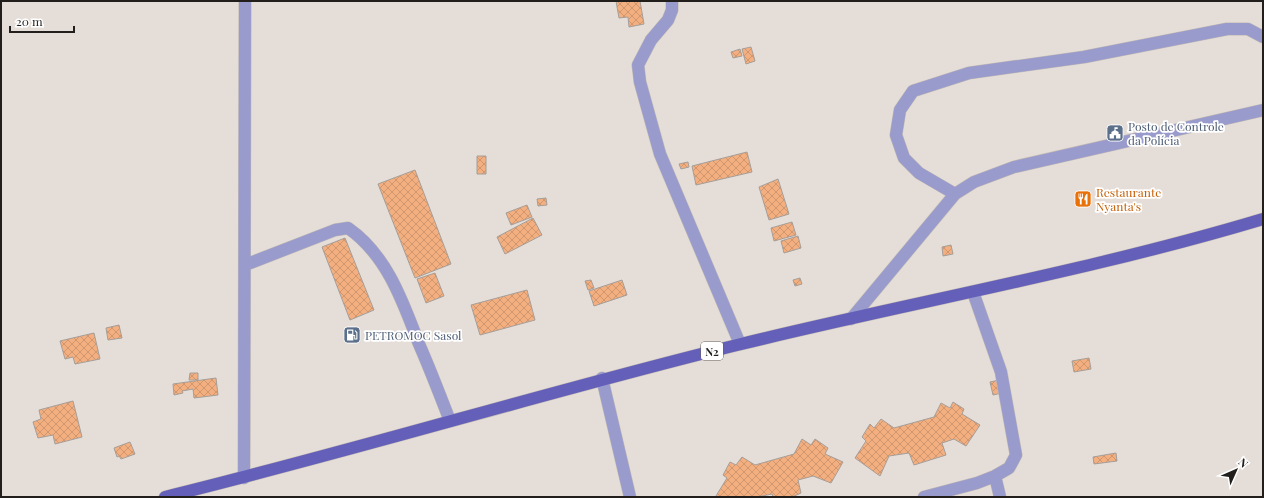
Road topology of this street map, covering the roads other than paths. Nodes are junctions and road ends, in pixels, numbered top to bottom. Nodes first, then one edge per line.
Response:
1 (245, 1) edge
2 (672, 1) edge
3 (1263, 37) edge
4 (1263, 110) edge
5 (955, 194) junction
6 (1263, 219) edge
7 (245, 265) junction
8 (973, 292) junction
9 (851, 319) junction
10 (740, 344) junction
11 (602, 378) junction
12 (450, 421) junction
13 (995, 476) junction
14 (244, 478) junction
15 (165, 497) edge
16 (630, 497) edge
17 (924, 497) edge
18 (1000, 497) edge

1 - 7 street
2 - 10 street
3 - 5 street
4 - 5 street
5 - 9 street
6 - 8 main road, N2
7 - 12 street
7 - 14 street
8 - 9 main road, N2
8 - 13 street
9 - 10 main road, N2
10 - 11 main road, N2
11 - 12 main road, N2
11 - 16 street
12 - 14 main road, N2
13 - 17 street
13 - 18 street
14 - 15 main road, N2

